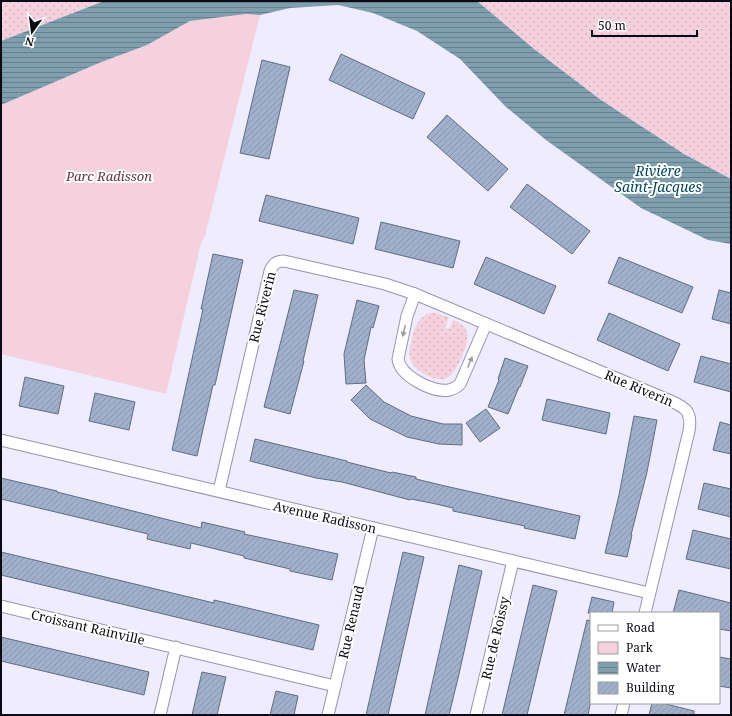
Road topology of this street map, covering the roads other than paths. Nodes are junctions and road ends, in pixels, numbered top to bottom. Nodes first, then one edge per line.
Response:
1 (415, 294) junction
2 (486, 324) junction
3 (1, 440) edge
4 (219, 491) junction
5 (373, 528) junction
6 (513, 561) junction
7 (649, 594) junction
8 (1, 606) edge
9 (645, 612) edge
10 (176, 648) junction
11 (335, 686) junction
12 (624, 704) edge
13 (160, 715) edge
14 (328, 715) edge
15 (476, 715) edge
16 (621, 715) edge

1 - 2 street, Rue Riverin
1 -> 2 street
1 - 4 street, Rue Riverin
2 - 7 street, Rue Riverin
3 - 4 street, Avenue Radisson
4 - 5 street, Avenue Radisson
5 - 6 street, Avenue Radisson
5 - 11 street, Rue Renaud
6 - 7 street, Avenue Radisson
6 - 15 street, Rue de Roissy
7 - 9 street, Rue Riverin
8 - 10 street, Croissant Rainville
10 - 11 street, Croissant Rainville
10 - 13 street
11 - 14 street, Rue Renaud
12 - 16 street

